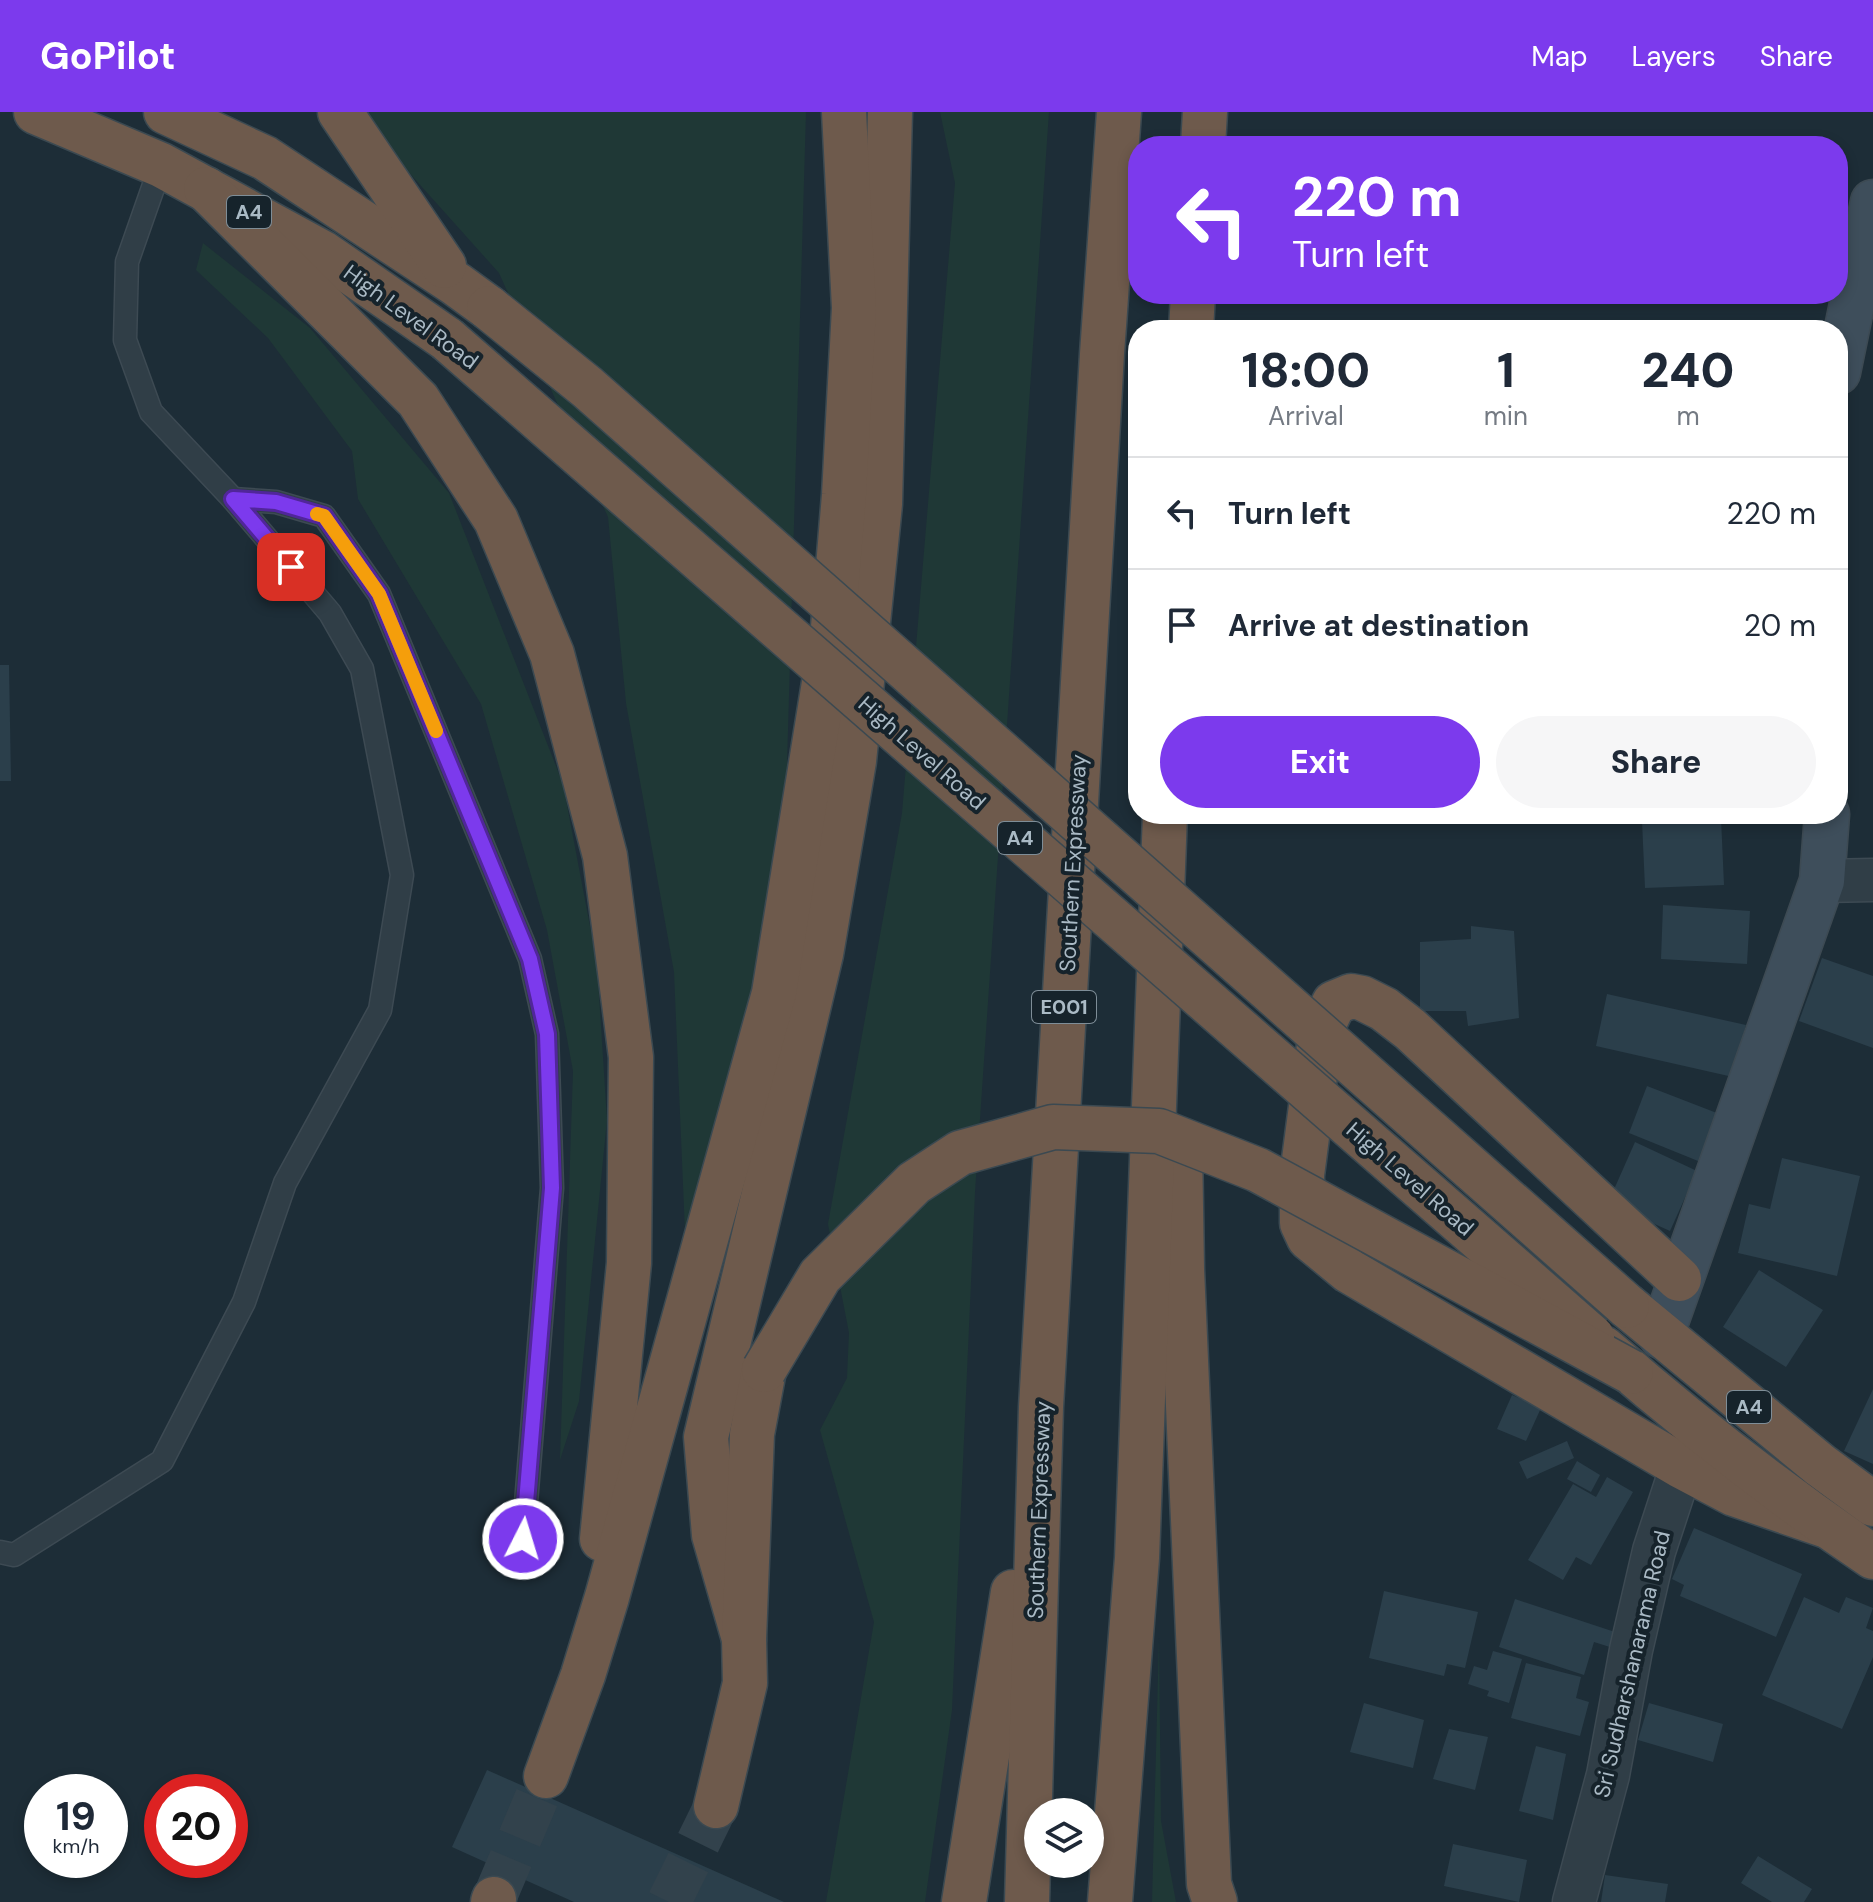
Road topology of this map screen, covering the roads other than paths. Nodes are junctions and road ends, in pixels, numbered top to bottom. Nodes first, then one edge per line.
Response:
1 (36, 112) edge
2 (166, 112) edge
3 (340, 112) edge
4 (844, 112) edge
5 (890, 112) edge
6 (1119, 112) edge
7 (1205, 112) edge
8 (1204, 136) edge
9 (161, 165) junction
10 (206, 189) junction
11 (1873, 202) edge
12 (473, 296) junction
13 (1848, 323) edge
14 (233, 499) junction
15 (1165, 824) edge
16 (1175, 824) edge
17 (1826, 824) edge
18 (1873, 880) edge
19 (1822, 881) junction
20 (1679, 1279) junction
21 (1661, 1336) junction
22 (1631, 1372) junction
23 (1041, 1407) junction
24 (1688, 1446) junction
25 (1873, 1504) edge
26 (523, 1539) dead end
27 (0, 1552) edge
28 (1873, 1557) edge
29 (607, 1597) junction
30 (744, 1639) junction
31 (546, 1776) tunnel mouth
32 (716, 1806) tunnel mouth
33 (964, 1902) edge
34 (1027, 1902) edge
35 (1110, 1902) edge
36 (1215, 1902) edge
37 (1574, 1902) edge

1 - 9 highway, High Level Road / A4
2 - 12 highway, A4
3 - 12 highway
4 - 29 highway
5 - 30 highway
6 - 23 highway, Southern Expressway / E001
7 - 8 highway
9 - 10 highway, High Level Road / A4
9 - 14 lane
10 - 22 highway, High Level Road / A4, bridge
10 - 29 highway
11 - 13 street
12 - 21 highway, A4, bridge
14 - 26 lane
14 - 27 lane
15 - 35 highway
16 - 36 highway
17 - 19 street
18 - 19 street
19 - 20 street
20 - 21 street
20 - 24 highway
21 - 25 highway, A4
22 - 24 highway, High Level Road / A4
22 - 30 highway, bridge
23 - 33 highway
23 - 34 highway, Southern Expressway / E001
24 - 28 highway, High Level Road / A4
24 - 37 street, Sri Sudharshanarama Road
29 - 31 highway
30 - 32 highway

